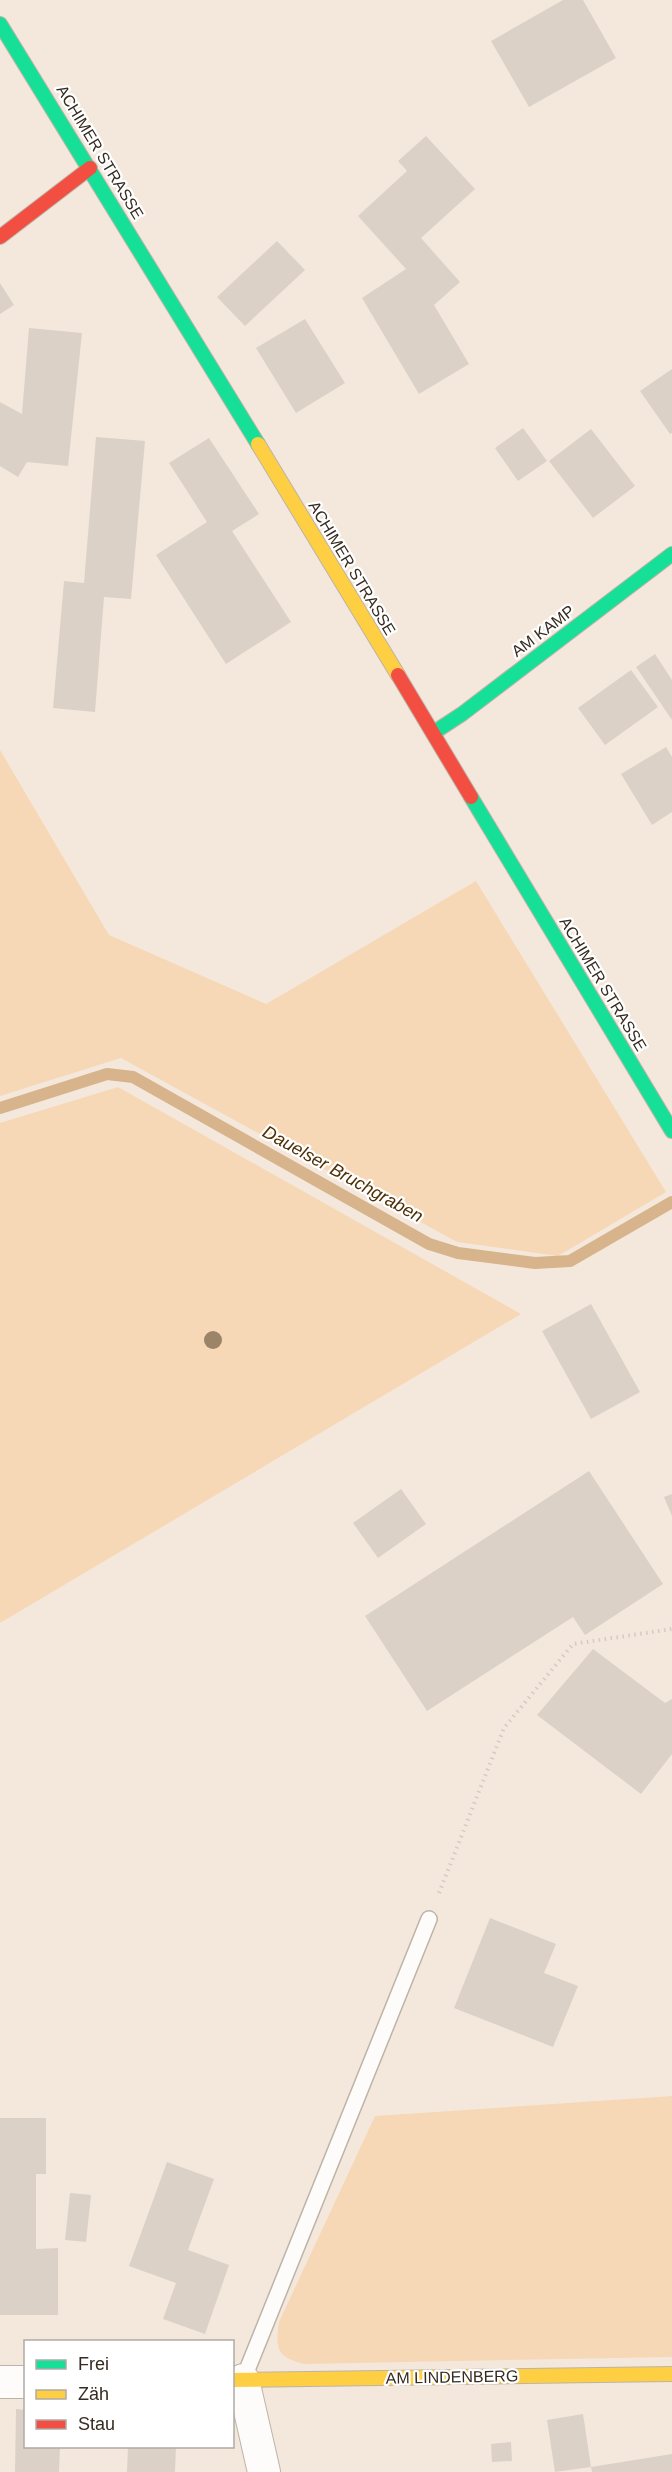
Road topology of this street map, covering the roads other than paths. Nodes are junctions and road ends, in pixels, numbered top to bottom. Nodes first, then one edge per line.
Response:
1 (0, 24) edge
2 (90, 168) junction
3 (0, 237) edge
4 (672, 554) edge
5 (433, 733) junction
6 (672, 1131) edge
7 (429, 1919) road end
8 (672, 2374) edge
9 (238, 2380) edge
10 (0, 2382) edge
11 (24, 2382) edge
12 (264, 2472) edge

1 - 2 main road, ACHIMER STRASSE
2 - 3 main road
2 - 5 main road, ACHIMER STRASSE
4 - 5 main road, AM KAMP
5 - 6 main road, ACHIMER STRASSE
7 - 9 lane
8 - 9 main road, AM LINDENBERG
9 - 12 street
10 - 11 street

